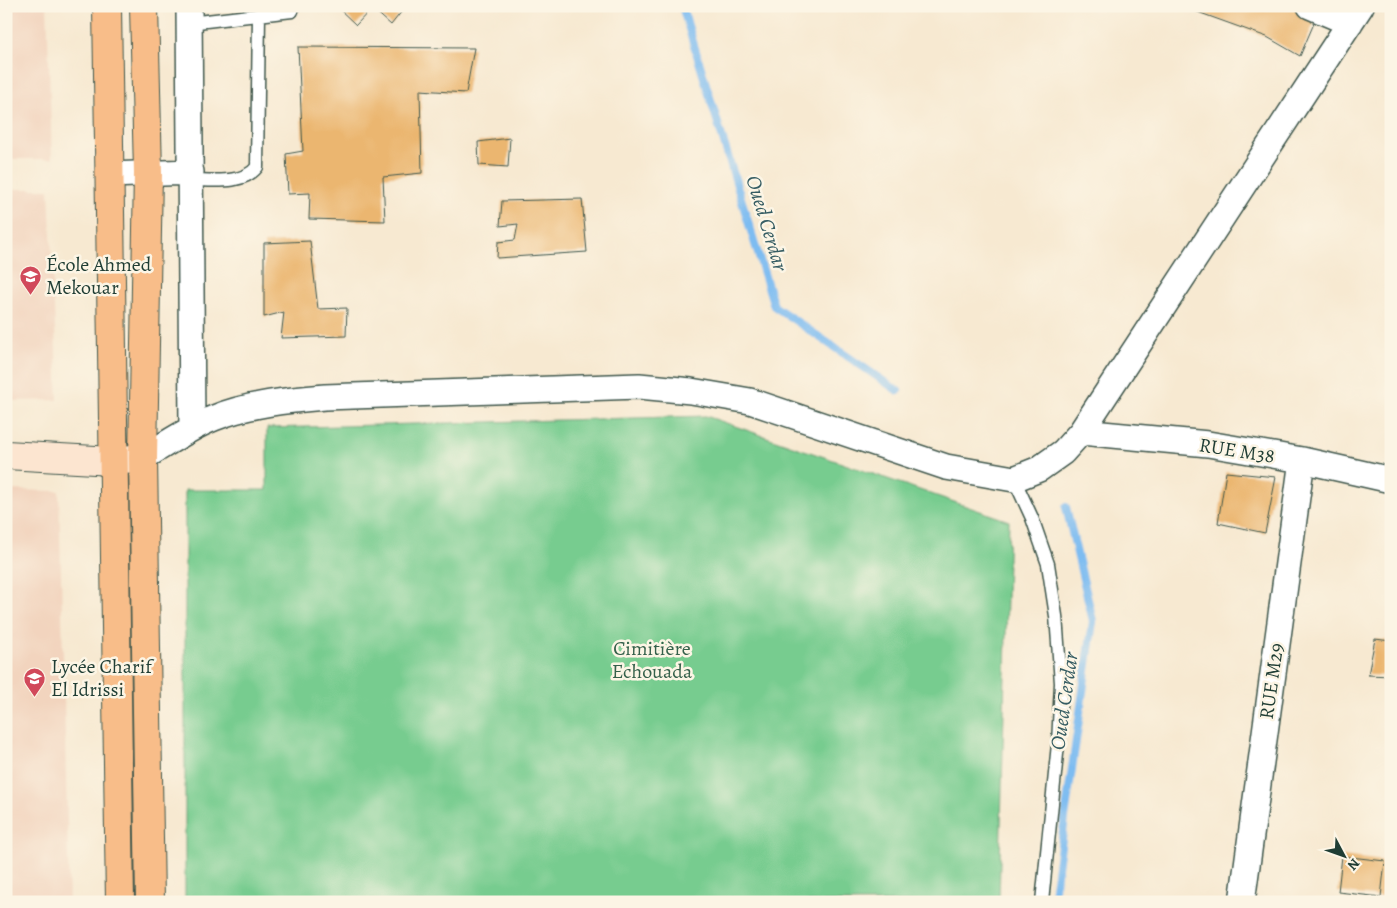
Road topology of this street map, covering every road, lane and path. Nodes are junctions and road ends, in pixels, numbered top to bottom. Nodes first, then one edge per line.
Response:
1 (107, 6) edge
2 (144, 6) edge
3 (1310, 6) edge
4 (292, 11) dead end
5 (258, 14) junction
6 (189, 15) edge
7 (1356, 15) edge
8 (148, 173) junction
9 (109, 175) junction
10 (191, 176) junction
11 (192, 428) junction
12 (1081, 432) junction
13 (6, 455) edge
14 (143, 458) junction
15 (1302, 460) junction
16 (113, 461) junction
17 (1014, 479) junction
18 (1391, 480) edge
19 (120, 902) edge
20 (150, 902) edge
21 (1042, 902) edge
22 (1242, 902) edge

1 - 9 main road
2 - 8 main road
3 - 7 street
4 - 5 lane
5 - 6 lane
5 - 10 lane
6 - 10 street
7 - 12 street
8 - 9 street
8 - 10 street
8 - 14 main road
9 - 16 main road
10 - 11 street
11 - 14 street
11 - 17 street
12 - 15 street, RUE M38
12 - 17 street
13 - 16 main road
14 - 16 main road
14 - 20 main road
15 - 18 street, RUE M38
15 - 22 street, RUE M29
16 - 19 main road
17 - 21 lane

